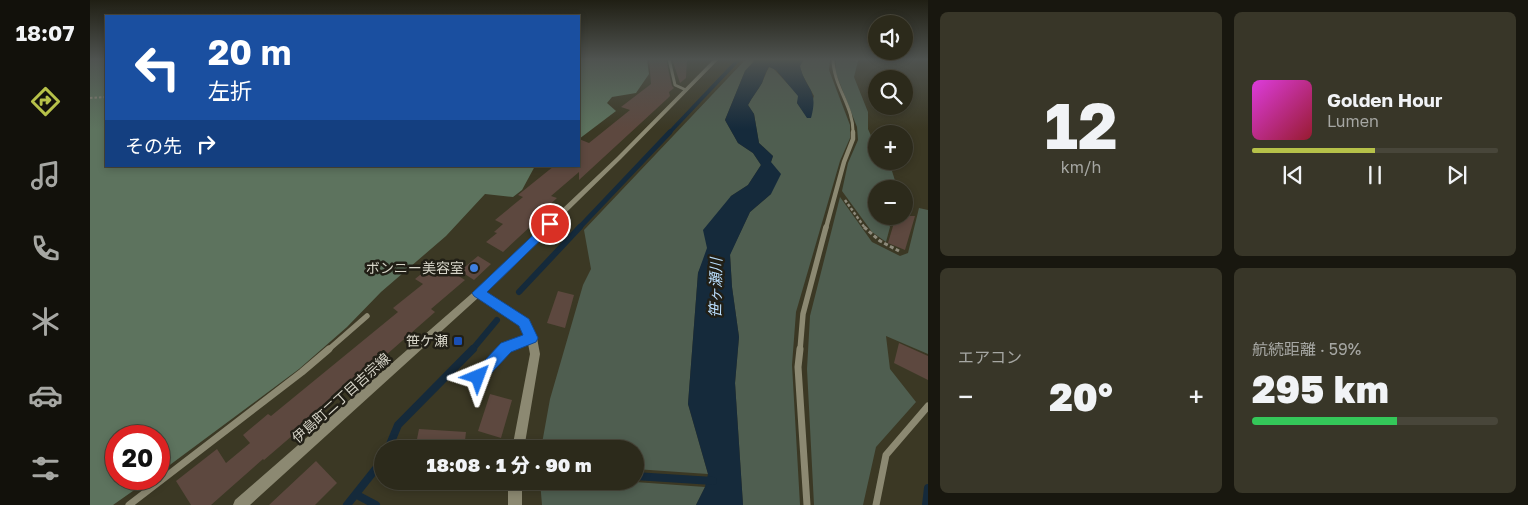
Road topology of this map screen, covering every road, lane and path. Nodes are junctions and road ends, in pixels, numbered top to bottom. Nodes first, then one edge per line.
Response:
1 (675, 83) edge
2 (693, 83) edge
3 (836, 83) edge
4 (686, 90) junction
5 (105, 97) edge
6 (90, 98) edge
7 (836, 191) junction
8 (899, 251) dead end
9 (478, 293) junction
10 (367, 316) dead end
11 (532, 338) junction
12 (478, 377) dead end
13 (928, 406) edge
14 (520, 440) edge
15 (515, 490) edge
16 (129, 505) edge
17 (240, 505) edge
18 (515, 505) edge
19 (807, 505) edge
20 (876, 505) edge

1 - 4 street
2 - 4 street, 伊島町二丁目吉宗線
3 - 7 street
4 - 9 street, 伊島町二丁目吉宗線
5 - 6 path
7 - 8 path
7 - 19 street
9 - 11 street
9 - 17 street, 伊島町二丁目吉宗線
10 - 16 street
11 - 12 lane
11 - 14 street
13 - 20 street
15 - 18 street

